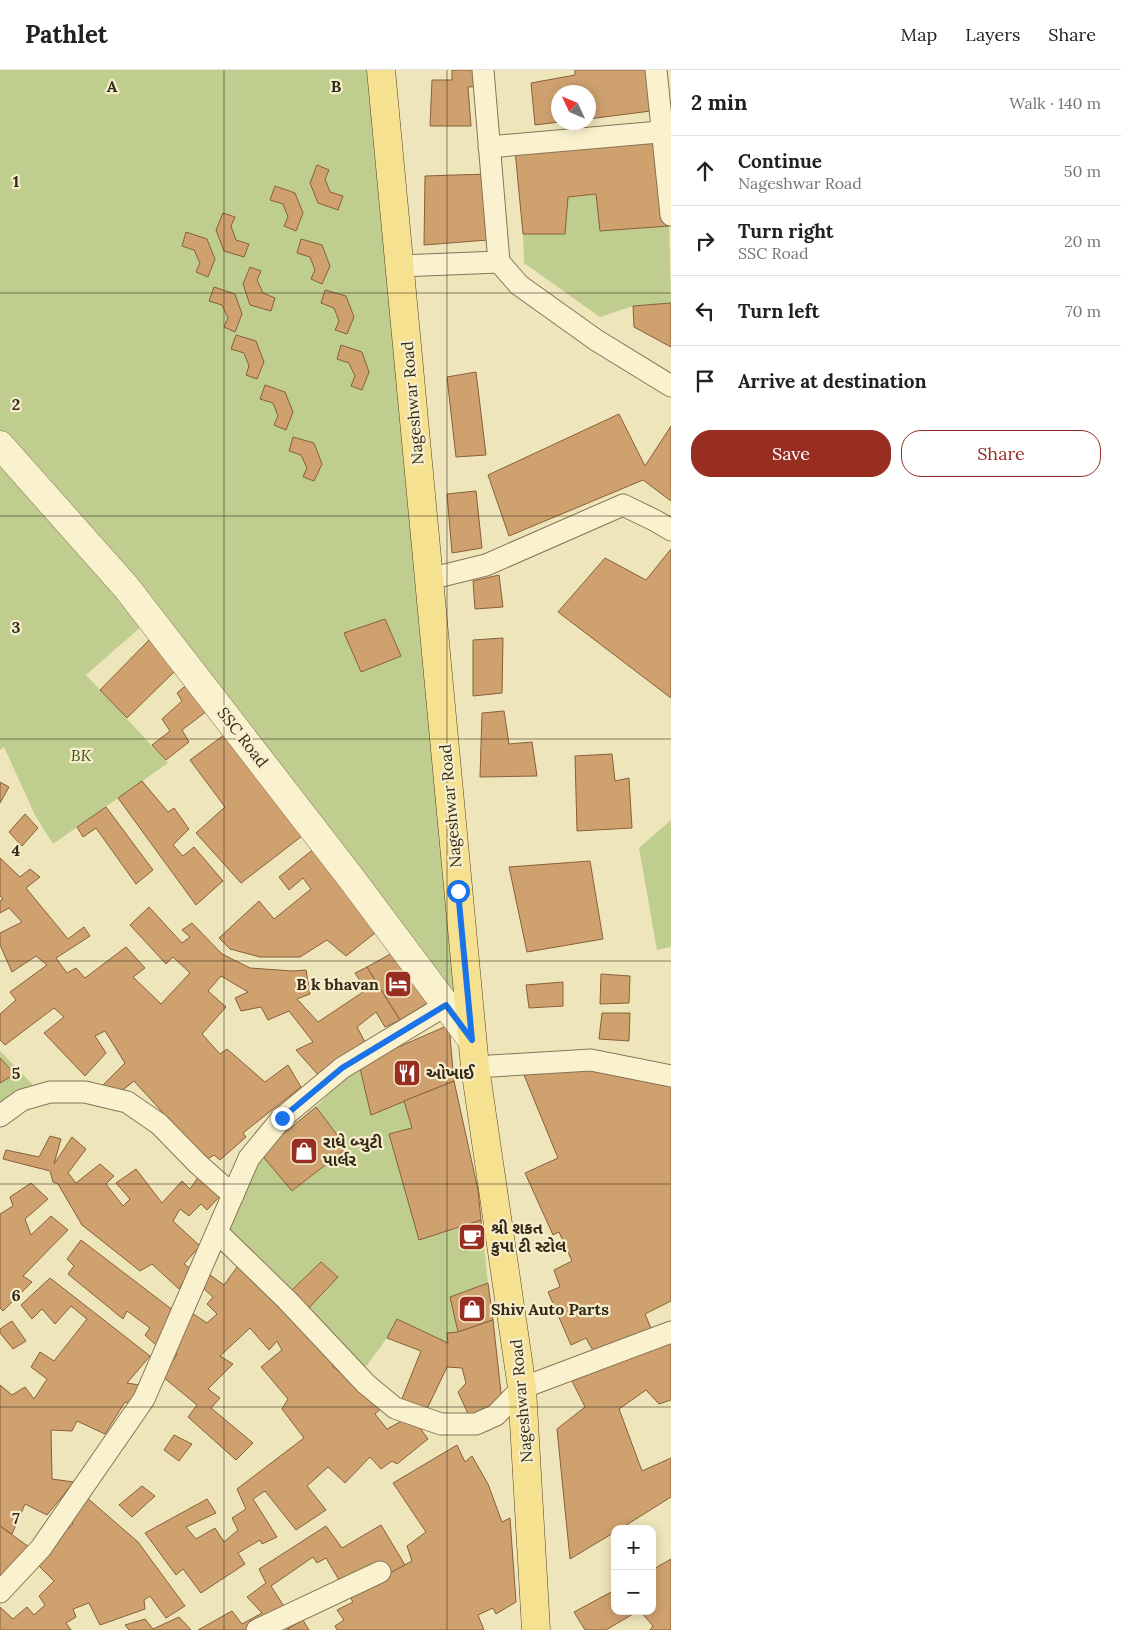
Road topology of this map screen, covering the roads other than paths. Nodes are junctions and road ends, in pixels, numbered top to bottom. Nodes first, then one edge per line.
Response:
1 (381, 70) edge
2 (483, 70) edge
3 (656, 70) edge
4 (666, 132) edge
5 (489, 147) junction
6 (671, 215) edge
7 (499, 262) junction
8 (400, 266) junction
9 (671, 386) edge
10 (0, 445) edge
11 (671, 530) edge
12 (429, 579) junction
13 (446, 1005) junction
14 (472, 1040) junction
15 (475, 1067) junction
16 (671, 1076) edge
17 (0, 1116) edge
18 (233, 1194) junction
19 (217, 1232) junction
20 (671, 1332) edge
21 (522, 1388) junction
22 (380, 1572) dead end
23 (0, 1592) edge
24 (257, 1630) edge
25 (536, 1630) edge

1 - 8 main road, Nageshwar Road
2 - 5 street
3 - 4 street
4 - 5 street
4 - 6 street
5 - 7 street
7 - 8 street
7 - 9 street
8 - 12 main road, Nageshwar Road
10 - 13 street, SSC Road
11 - 12 street
12 - 14 main road, Nageshwar Road
13 - 14 street, SSC Road
13 - 18 street
14 - 15 main road, Nageshwar Road
15 - 16 street
15 - 21 main road, Nageshwar Road
17 - 18 street
18 - 19 street
19 - 21 street
19 - 23 street
20 - 21 street
21 - 25 main road, Nageshwar Road
22 - 24 street

